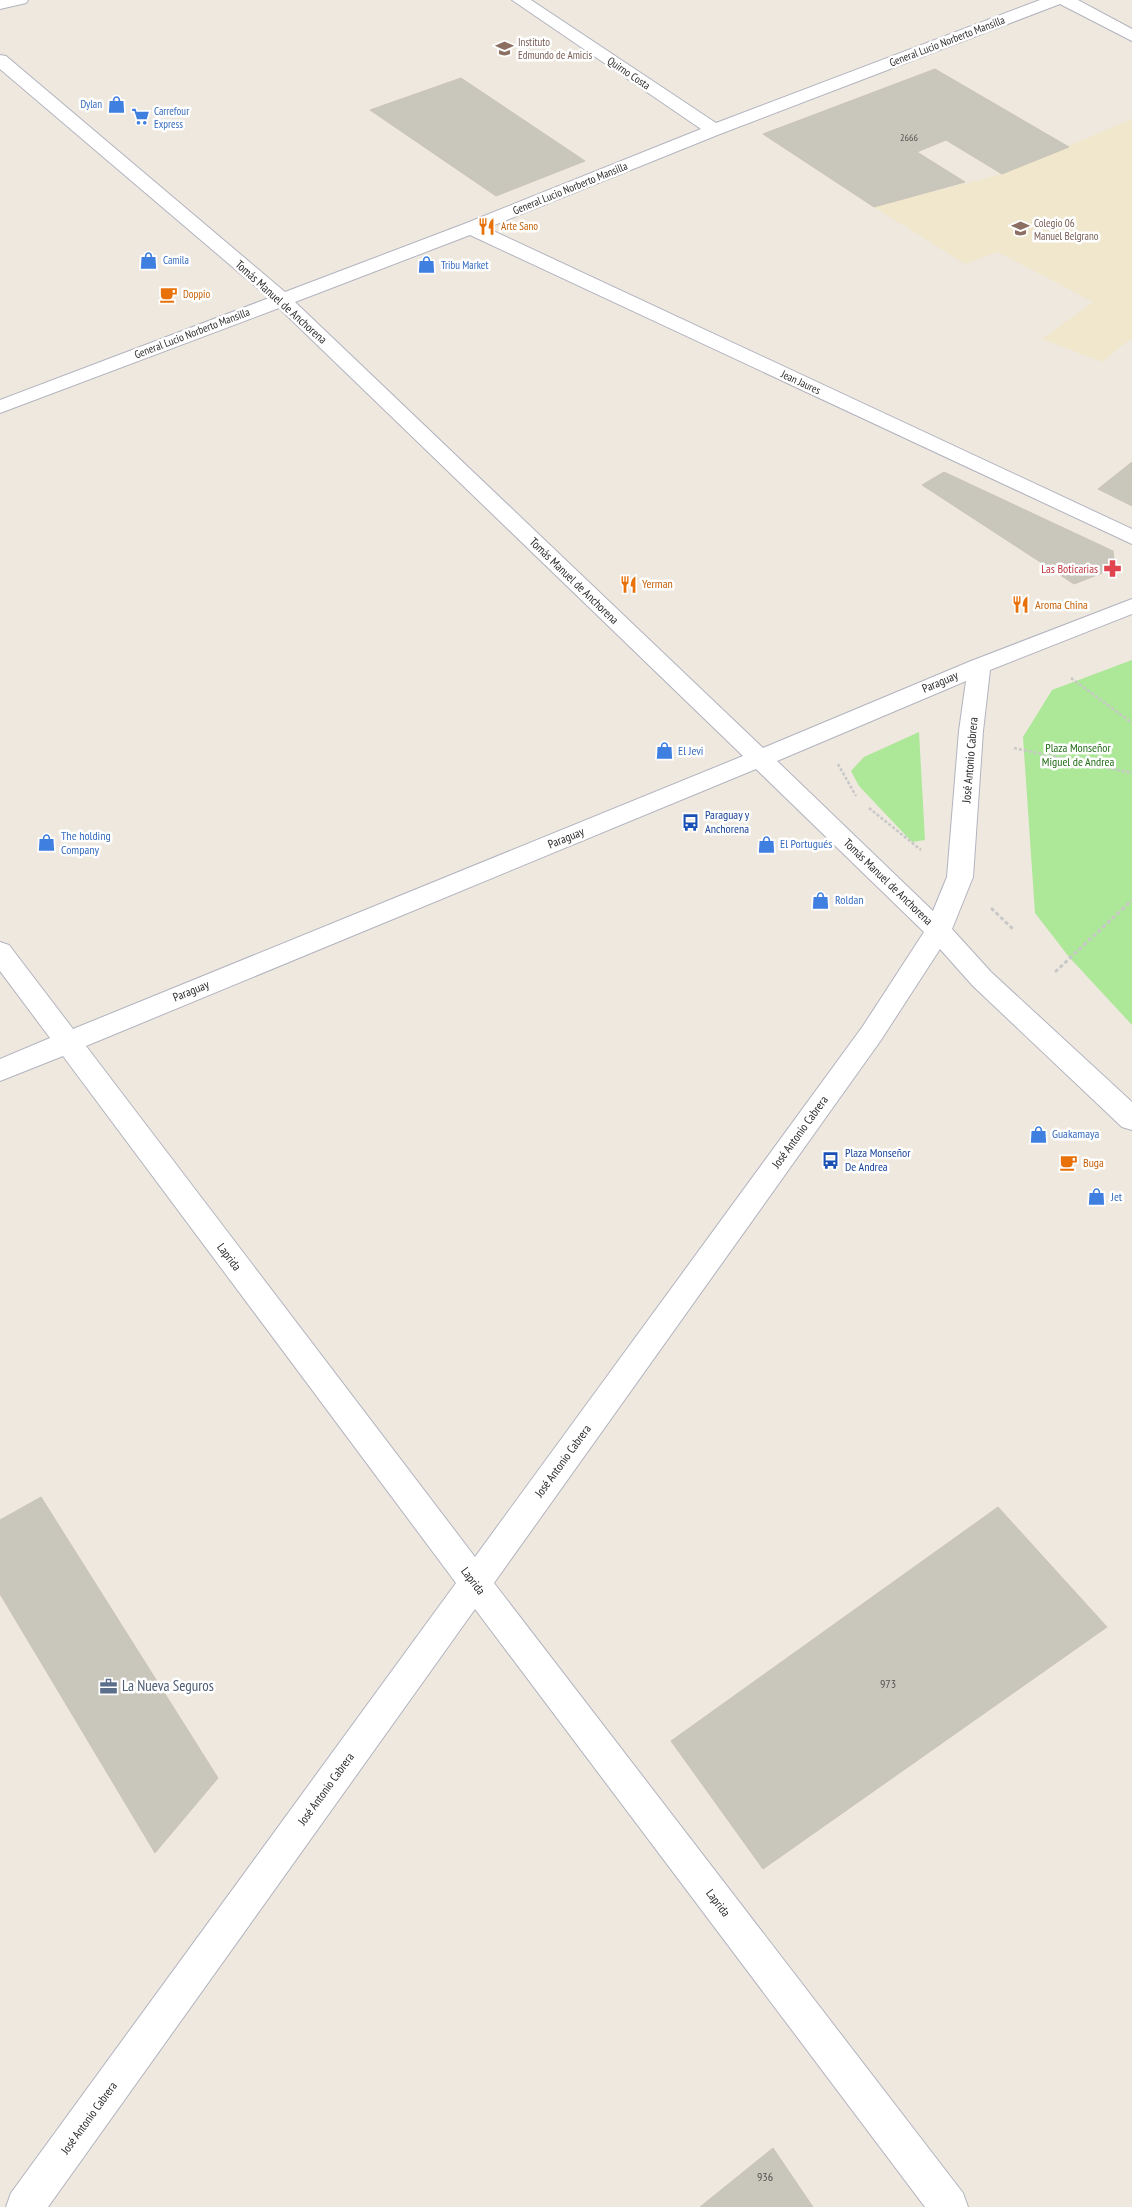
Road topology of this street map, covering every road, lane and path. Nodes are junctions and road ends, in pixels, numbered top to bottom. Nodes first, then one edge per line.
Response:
1 (20, 0) edge
2 (520, 0) edge
3 (1055, 0) edge
4 (1066, 0) edge
5 (0, 4) edge
6 (1132, 36) edge
7 (0, 60) edge
8 (714, 130) junction
9 (471, 228) junction
10 (280, 298) junction
11 (0, 407) edge
12 (1132, 537) edge
13 (1132, 606) edge
14 (980, 666) junction
15 (1071, 678) dead end
16 (1132, 723) edge
17 (1014, 748) dead end
18 (759, 758) junction
19 (1132, 773) edge
20 (1132, 900) edge
21 (938, 931) junction
22 (0, 952) edge
23 (1055, 972) dead end
24 (66, 1042) junction
25 (0, 1070) edge
26 (1132, 1119) edge
27 (475, 1583) junction
28 (25, 2207) edge
29 (949, 2207) edge

1 - 5 street
2 - 8 street, Quirno Costa
3 - 8 street, General Lucio Norberto Mansilla
4 - 6 street
7 - 10 street, Tomás Manuel de Anchorena
8 - 9 street, General Lucio Norberto Mansilla
9 - 10 street, General Lucio Norberto Mansilla
9 - 12 street, Jean Jaures
10 - 11 street, General Lucio Norberto Mansilla
10 - 18 street, Tomás Manuel de Anchorena
13 - 14 street, Paraguay
14 - 18 street, Paraguay
14 - 21 street, José Antonio Cabrera
15 - 16 path
17 - 19 path
18 - 21 street, Tomás Manuel de Anchorena
18 - 24 street, Paraguay
20 - 23 path
21 - 26 street, Tomás Manuel de Anchorena
21 - 27 street, José Antonio Cabrera
22 - 24 street, Laprida
24 - 25 street, Paraguay
24 - 27 street, Laprida
27 - 28 street, José Antonio Cabrera
27 - 29 street, Laprida

